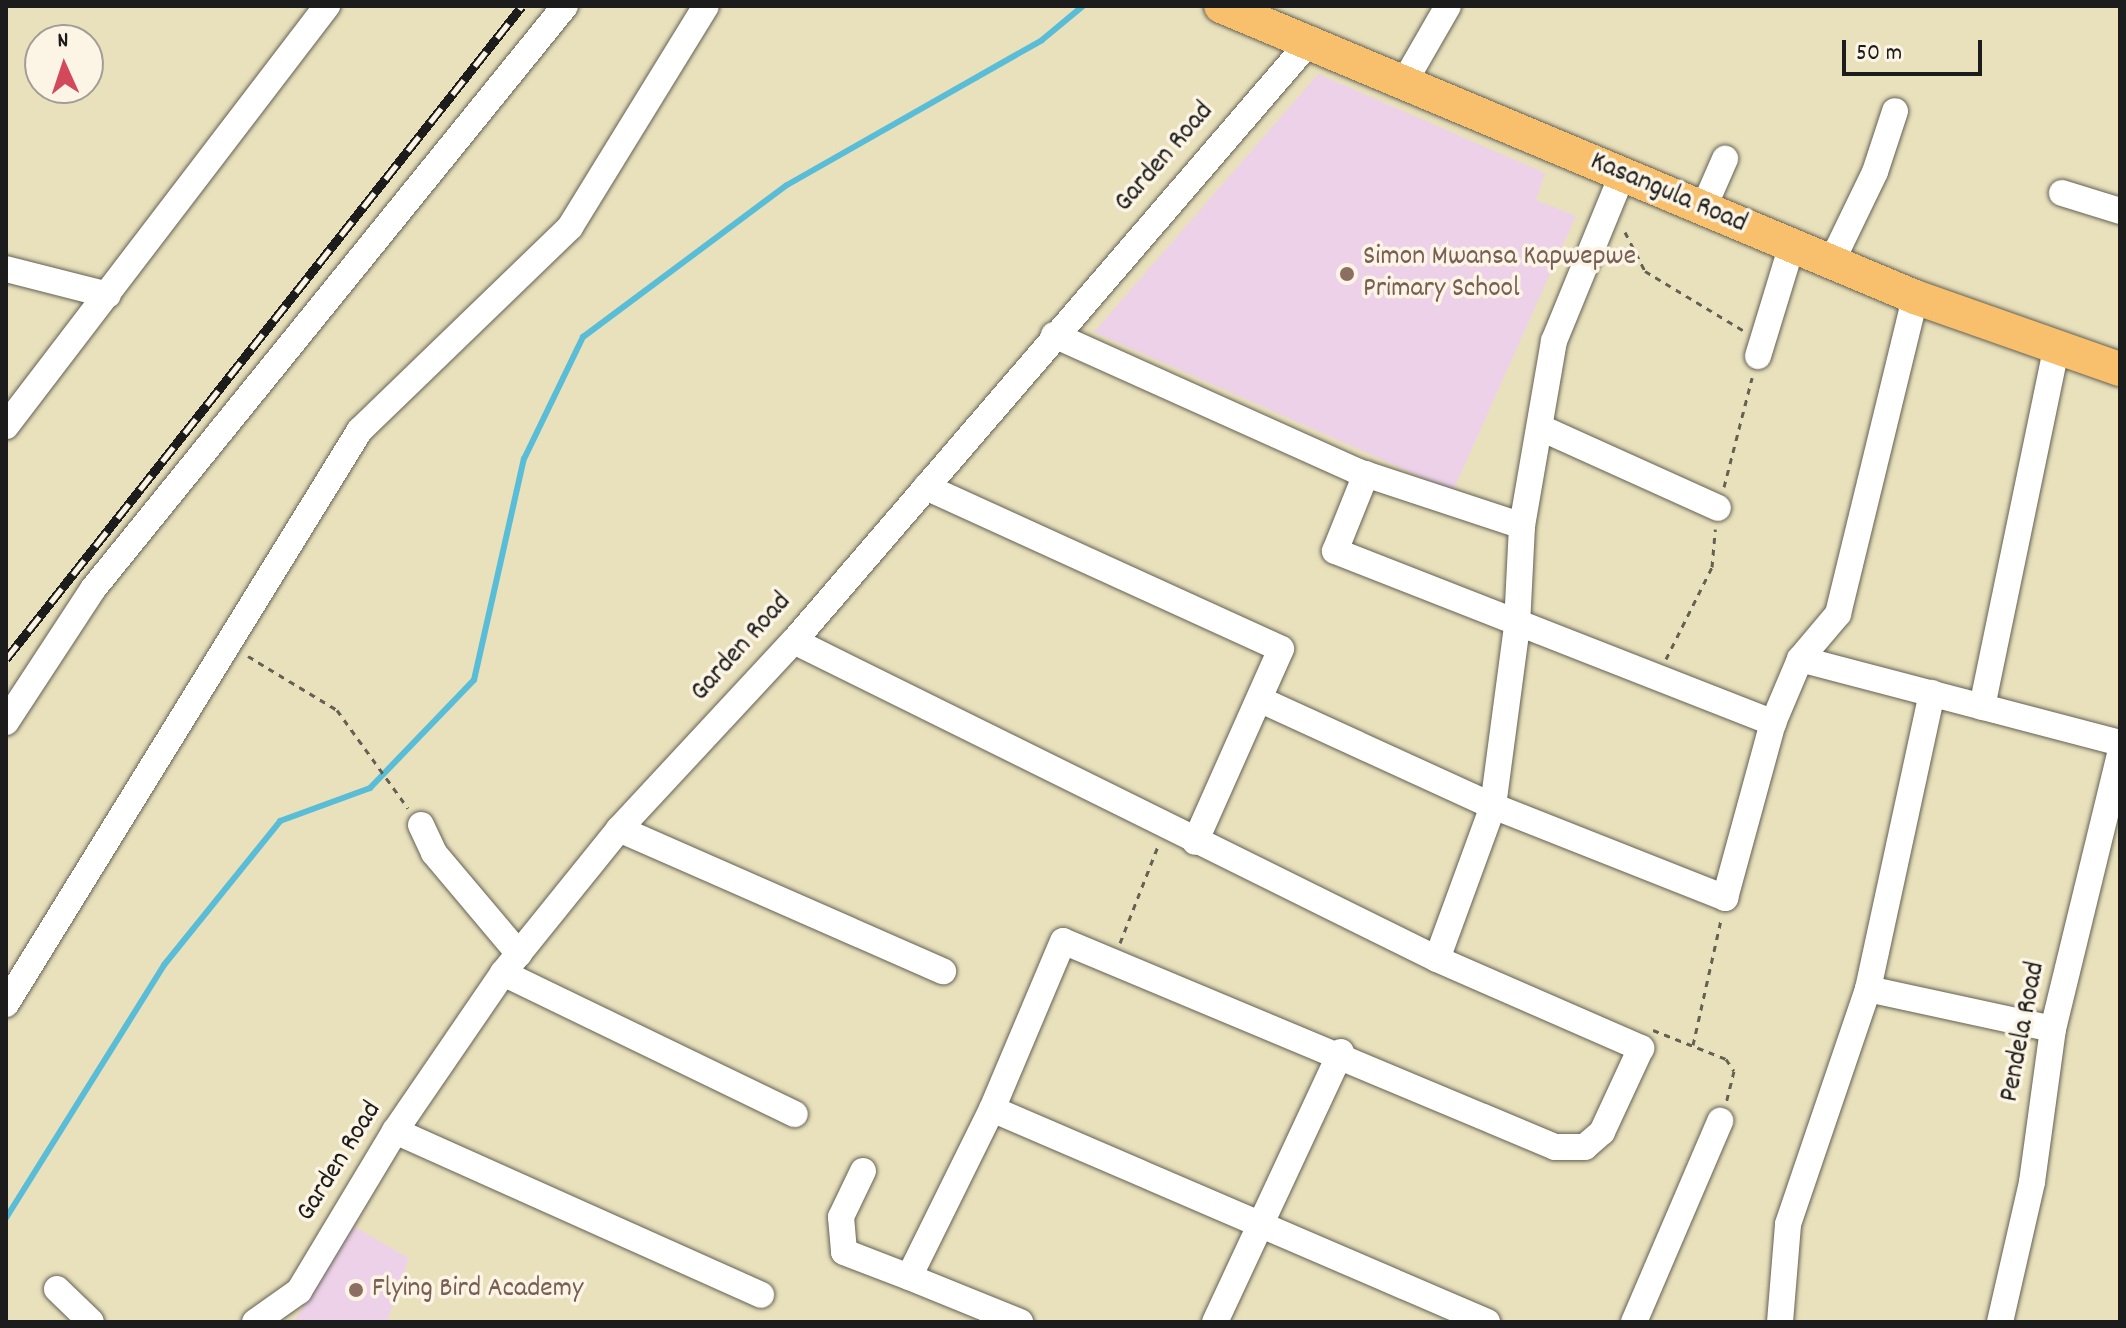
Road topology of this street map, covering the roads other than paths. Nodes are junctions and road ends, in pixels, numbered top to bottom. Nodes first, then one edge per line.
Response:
1 (327, 6) edge
2 (565, 6) edge
3 (706, 6) edge
4 (1221, 6) edge
5 (1448, 6) edge
6 (1311, 40) junction
7 (1406, 79) junction
8 (1895, 111) dead end
9 (1725, 159) dead end
10 (1622, 175) junction
11 (2062, 193) dead end
12 (1703, 209) junction
13 (2120, 211) edge
14 (1792, 245) junction
15 (1831, 263) junction
16 (6, 269) edge
17 (108, 295) junction
18 (1915, 297) junction
19 (1054, 335) junction
20 (2057, 346) junction
21 (1758, 356) road end
22 (2120, 369) edge
23 (6, 426) edge
24 (1541, 428) junction
25 (1366, 474) junction
26 (926, 487) junction
27 (1718, 508) road end
28 (1522, 526) junction
29 (1517, 625) junction
30 (794, 641) junction
31 (1800, 659) junction
32 (1932, 693) junction
33 (1261, 700) junction
34 (1982, 707) junction
35 (6, 722) edge
36 (1773, 723) junction
37 (2120, 743) edge
38 (2120, 755) edge
39 (1493, 806) junction
40 (421, 825) road end
41 (619, 829) junction
42 (1195, 842) junction
43 (1437, 959) junction
44 (511, 964) junction
45 (943, 971) dead end
46 (1868, 989) junction
47 (6, 1004) edge
48 (2053, 1029) junction
49 (1341, 1052) junction
50 (992, 1109) junction
51 (795, 1114) dead end
52 (1720, 1121) road end
53 (395, 1131) junction
54 (863, 1171) dead end
55 (1260, 1224) junction
56 (909, 1277) junction
57 (57, 1289) dead end
58 (761, 1295) dead end
59 (260, 1321) edge
60 (91, 1322) edge
61 (1020, 1322) edge
62 (1215, 1322) edge
63 (1487, 1322) edge
64 (1634, 1322) edge
65 (1780, 1322) edge
66 (2000, 1322) edge

1 - 17 street
2 - 35 street
3 - 47 street
4 - 6 main road, Kasangula Road
5 - 7 street
6 - 7 main road, Kasangula Road
6 - 19 street, Garden Road
7 - 10 main road, Kasangula Road
8 - 15 street
9 - 12 street
10 - 12 main road, Kasangula Road
10 - 24 street
11 - 13 street
12 - 14 main road, Kasangula Road
14 - 15 main road, Kasangula Road
14 - 21 street
15 - 18 main road, Kasangula Road
16 - 17 street
17 - 23 street
18 - 20 main road, Kasangula Road
18 - 31 street
19 - 25 street
19 - 26 street, Garden Road
20 - 22 main road, Kasangula Road
20 - 34 street
24 - 27 street
24 - 28 street
25 - 28 street
25 - 29 street
26 - 30 street, Garden Road
26 - 33 street
28 - 29 street
29 - 36 street
29 - 39 street
30 - 41 street, Garden Road
30 - 42 street
31 - 32 street
31 - 36 street
32 - 34 street
32 - 46 street
33 - 39 street
33 - 42 street
34 - 37 street
36 - 39 street
38 - 48 street, Pendela Road
39 - 43 street
40 - 44 street
41 - 44 street, Garden Road
41 - 45 street
42 - 43 street
43 - 49 street
44 - 51 street
44 - 53 street, Garden Road
46 - 48 street
46 - 65 street
48 - 66 street, Pendela Road
49 - 50 street
49 - 55 street
50 - 55 street
50 - 56 street
52 - 64 street
53 - 58 street
53 - 59 street, Garden Road
54 - 56 street
55 - 62 street
55 - 63 street
56 - 61 street
57 - 60 street

